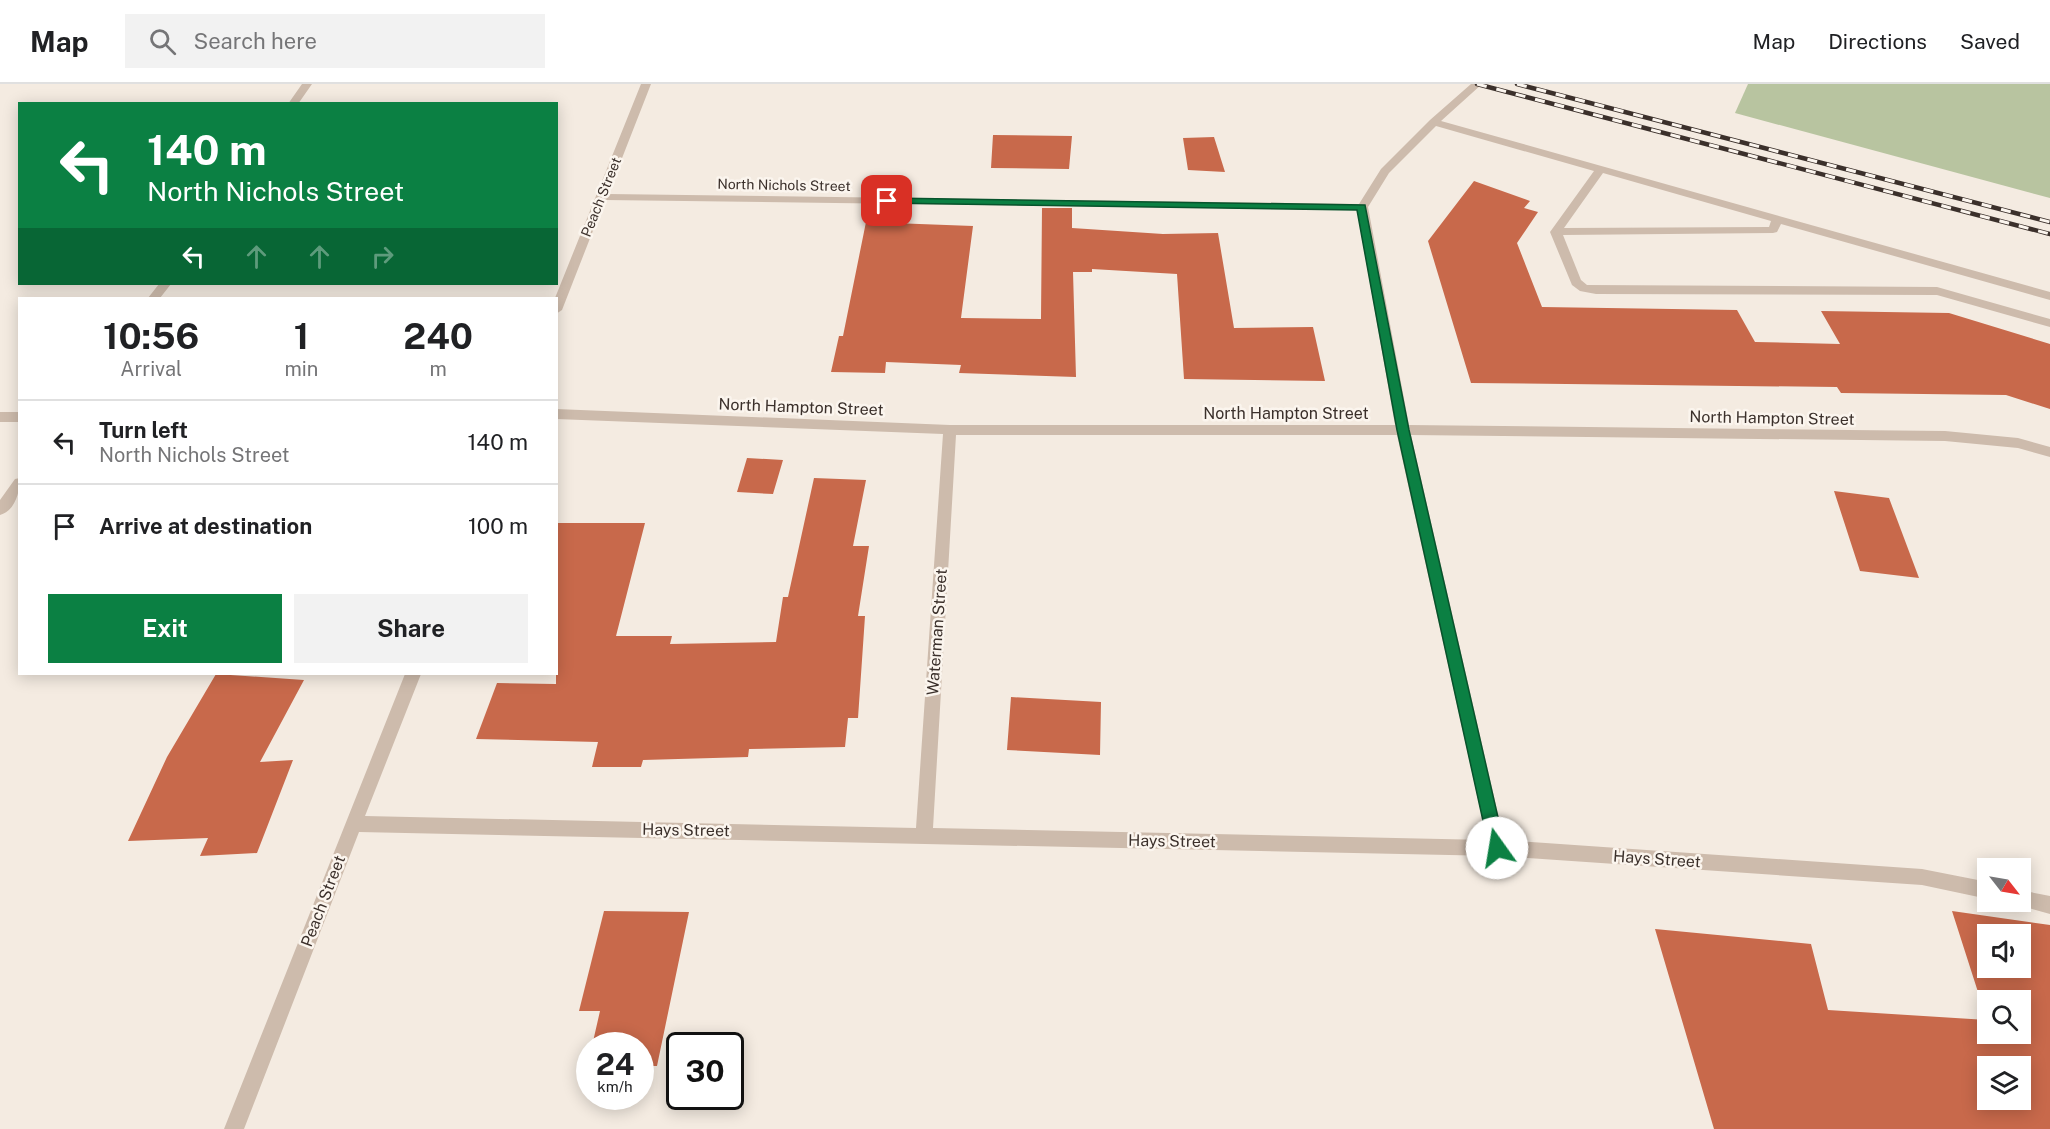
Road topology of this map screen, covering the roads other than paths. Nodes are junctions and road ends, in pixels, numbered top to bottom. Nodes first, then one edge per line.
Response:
1 (307, 84) edge
2 (646, 84) edge
3 (1477, 84) edge
4 (294, 102) edge
5 (1432, 124) junction
6 (1600, 170) junction
7 (602, 197) junction
8 (1362, 207) junction
9 (1777, 219) junction
10 (1556, 232) junction
11 (164, 285) edge
12 (2050, 296) edge
13 (155, 297) edge
14 (558, 305) edge
15 (2050, 323) edge
16 (558, 414) edge
17 (0, 417) edge
18 (18, 417) edge
19 (950, 430) junction
20 (1403, 430) junction
21 (2050, 452) edge
22 (18, 486) edge
23 (0, 510) edge
24 (412, 675) edge
25 (353, 824) junction
26 (924, 835) junction
27 (1497, 848) junction
28 (1977, 889) edge
29 (2031, 901) edge
30 (2050, 905) edge
31 (234, 1129) edge

1 - 4 street
2 - 7 street, Peach Street
3 - 5 street
5 - 6 street
5 - 8 street
6 - 9 street
6 - 10 street
7 - 8 street, North Nichols Street
7 - 14 street, Peach Street
8 - 20 street
9 - 10 street
9 - 12 street
10 - 15 street
11 - 13 street
16 - 19 street, North Hampton Street
17 - 18 street
19 - 20 street, North Hampton Street
19 - 26 street, Waterman Street
20 - 21 street, North Hampton Street
20 - 27 street
22 - 23 street
24 - 25 street, Peach Street
25 - 26 street, Hays Street
25 - 31 street, Peach Street
26 - 27 street, Hays Street
27 - 28 street, Hays Street
29 - 30 street

